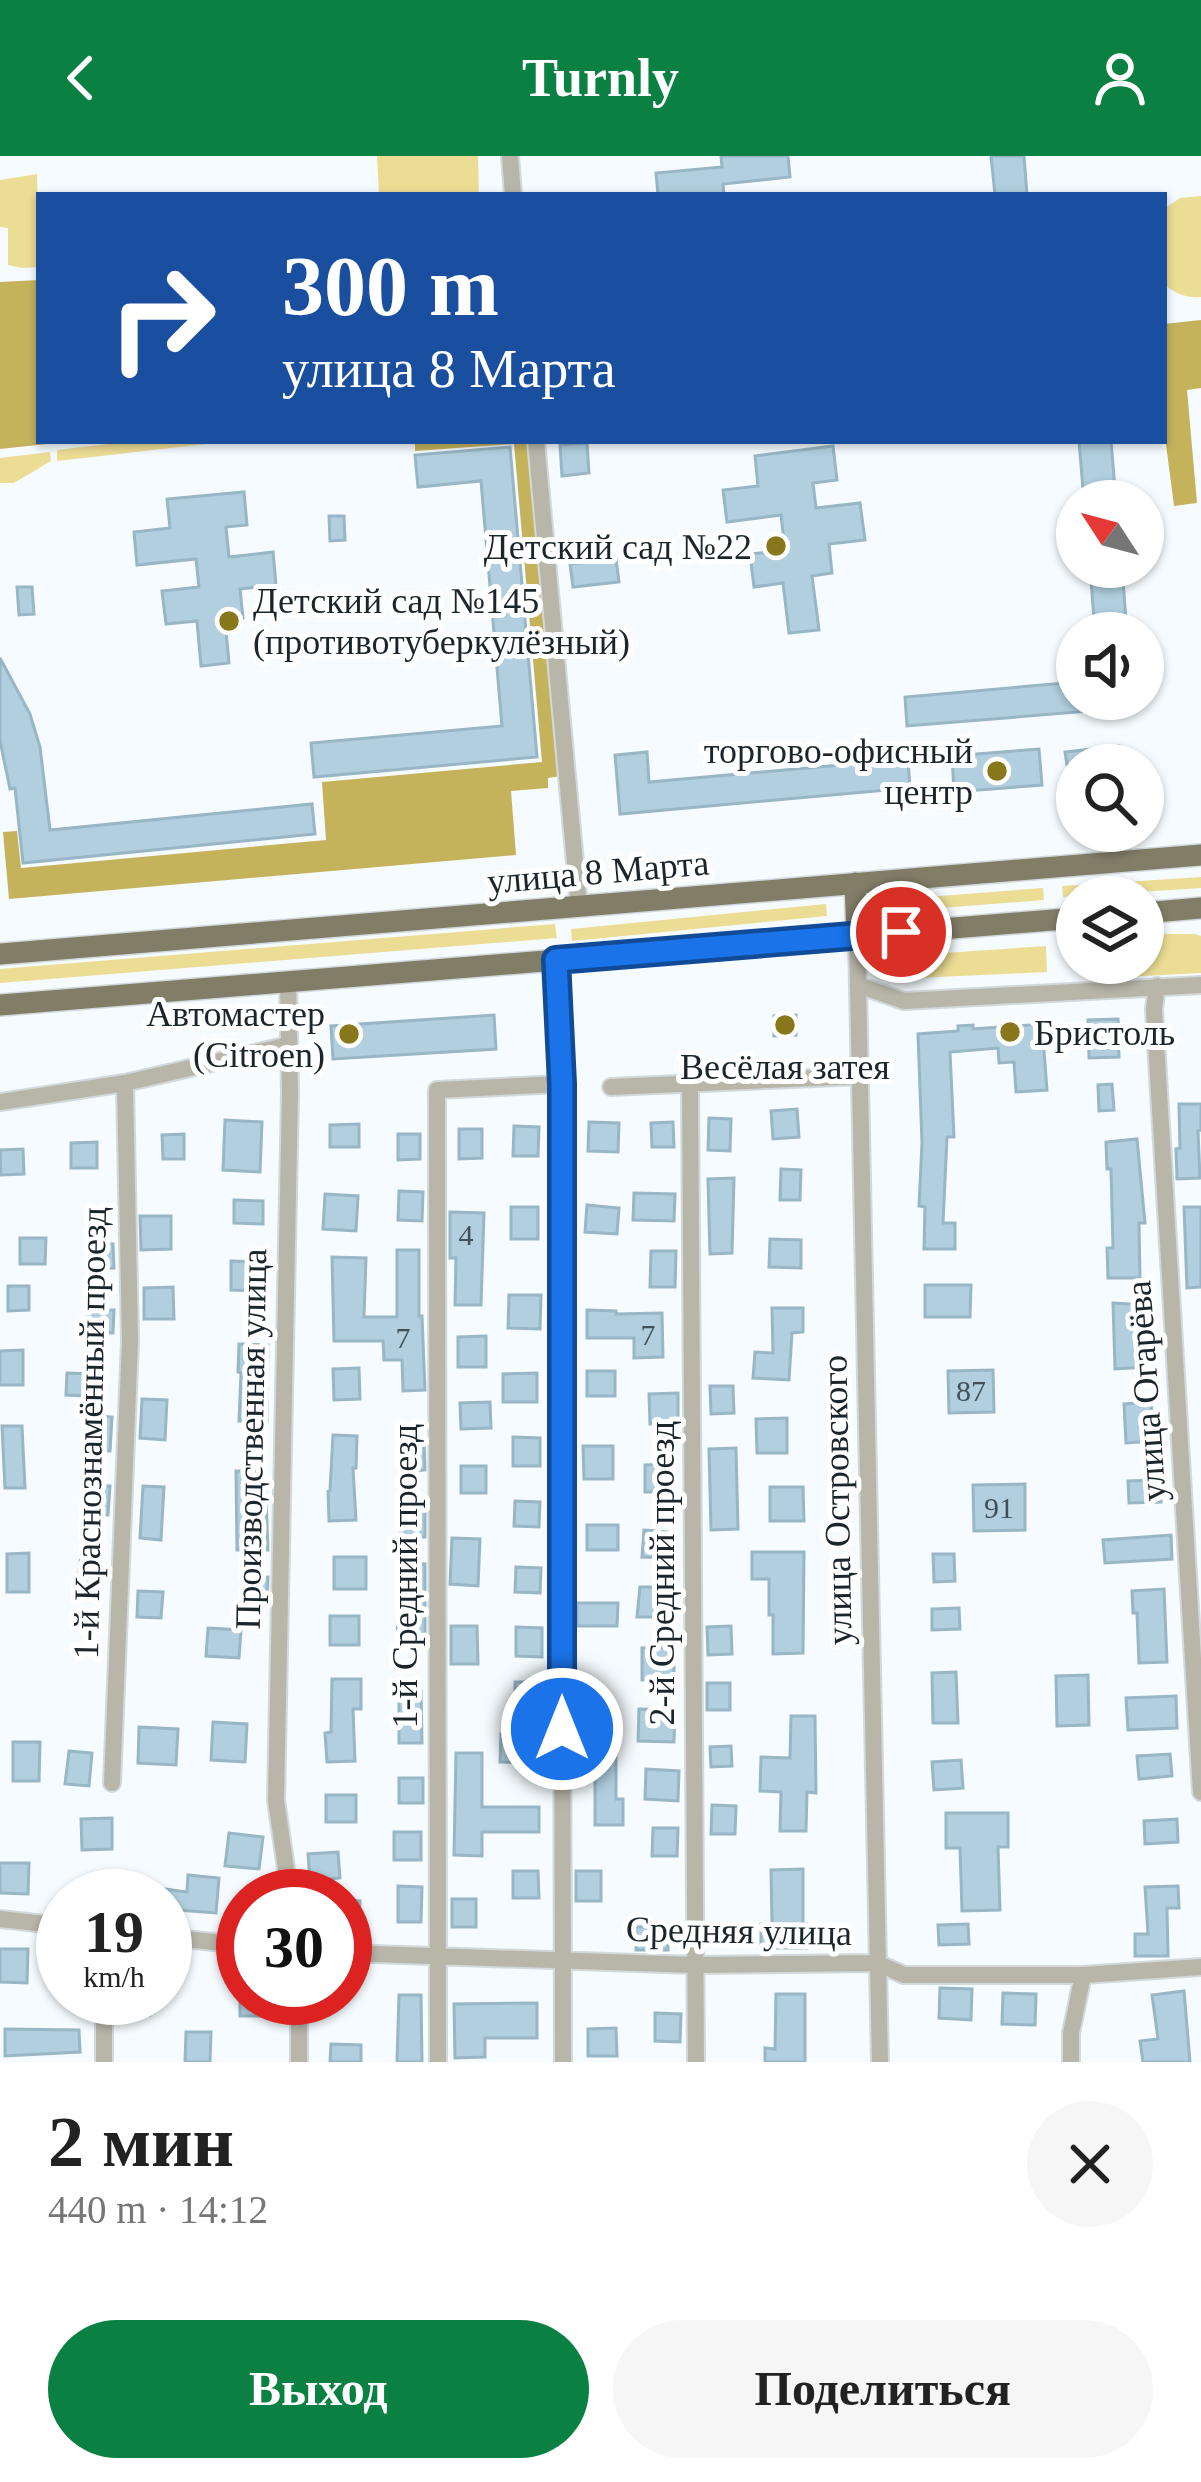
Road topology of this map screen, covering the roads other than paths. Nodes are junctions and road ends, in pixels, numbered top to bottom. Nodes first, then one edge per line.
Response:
1 (510, 156) edge
2 (514, 192) edge
3 (536, 444) edge
4 (1201, 855) edge
5 (855, 883) junction
6 (579, 905) junction
7 (1190, 909) edge
8 (1201, 919) edge
9 (1056, 920) edge
10 (857, 936) junction
11 (0, 954) edge
12 (556, 960) junction
13 (288, 982) junction
14 (858, 985) junction
15 (1201, 985) edge
16 (1157, 986) junction
17 (0, 1005) edge
18 (290, 1045) junction
19 (861, 1076) junction
20 (125, 1083) junction
21 (562, 1084) junction
22 (690, 1084) junction
23 (611, 1087) dead end
24 (0, 1102) edge
25 (1192, 1481) edge
26 (112, 1783) dead end
27 (1201, 1792) edge
28 (286, 1869) edge
29 (0, 1919) edge
30 (36, 1923) edge
31 (372, 1954) edge
32 (437, 1957) junction
33 (562, 1960) junction
34 (878, 1964) junction
35 (694, 1965) junction
36 (1201, 1967) edge
37 (1083, 1975) junction
38 (104, 2025) edge
39 (299, 2025) edge
40 (104, 2062) edge
41 (299, 2062) edge
42 (438, 2062) edge
43 (563, 2062) edge
44 (696, 2062) edge
45 (880, 2062) edge
46 (1071, 2062) edge

1 - 2 street
3 - 6 street
4 - 5 main road, улица 8 Марта
5 - 6 main road, улица 8 Марта
5 - 10 main road
6 - 11 main road, улица 8 Марта
7 - 8 main road
9 - 10 main road
10 - 12 main road
10 - 14 street, улица Островского
12 - 13 main road
12 - 21 street
13 - 17 main road
13 - 18 street, Производственная улица
14 - 16 street
14 - 19 street, улица Островского
15 - 16 street
16 - 25 street, улица Огарёва
18 - 20 street
18 - 28 street, Производственная улица
19 - 22 street
19 - 34 street, улица Островского
20 - 24 street
20 - 26 street, 1-й Краснознамённый проезд
21 - 32 street, 1-й Средний проезд
21 - 33 street
22 - 23 street
22 - 35 street, 2-й Средний проезд
25 - 27 street, улица Огарёва
29 - 30 street
31 - 32 street, Средняя улица
32 - 33 street, Средняя улица
32 - 42 street, 1-й Средний проезд
33 - 35 street, Средняя улица
33 - 43 street
34 - 35 street, Средняя улица
34 - 37 street, Средняя улица
34 - 45 street, улица Островского
35 - 44 street, 2-й Средний проезд
36 - 37 street, Средняя улица
37 - 46 street
38 - 40 street
39 - 41 street

